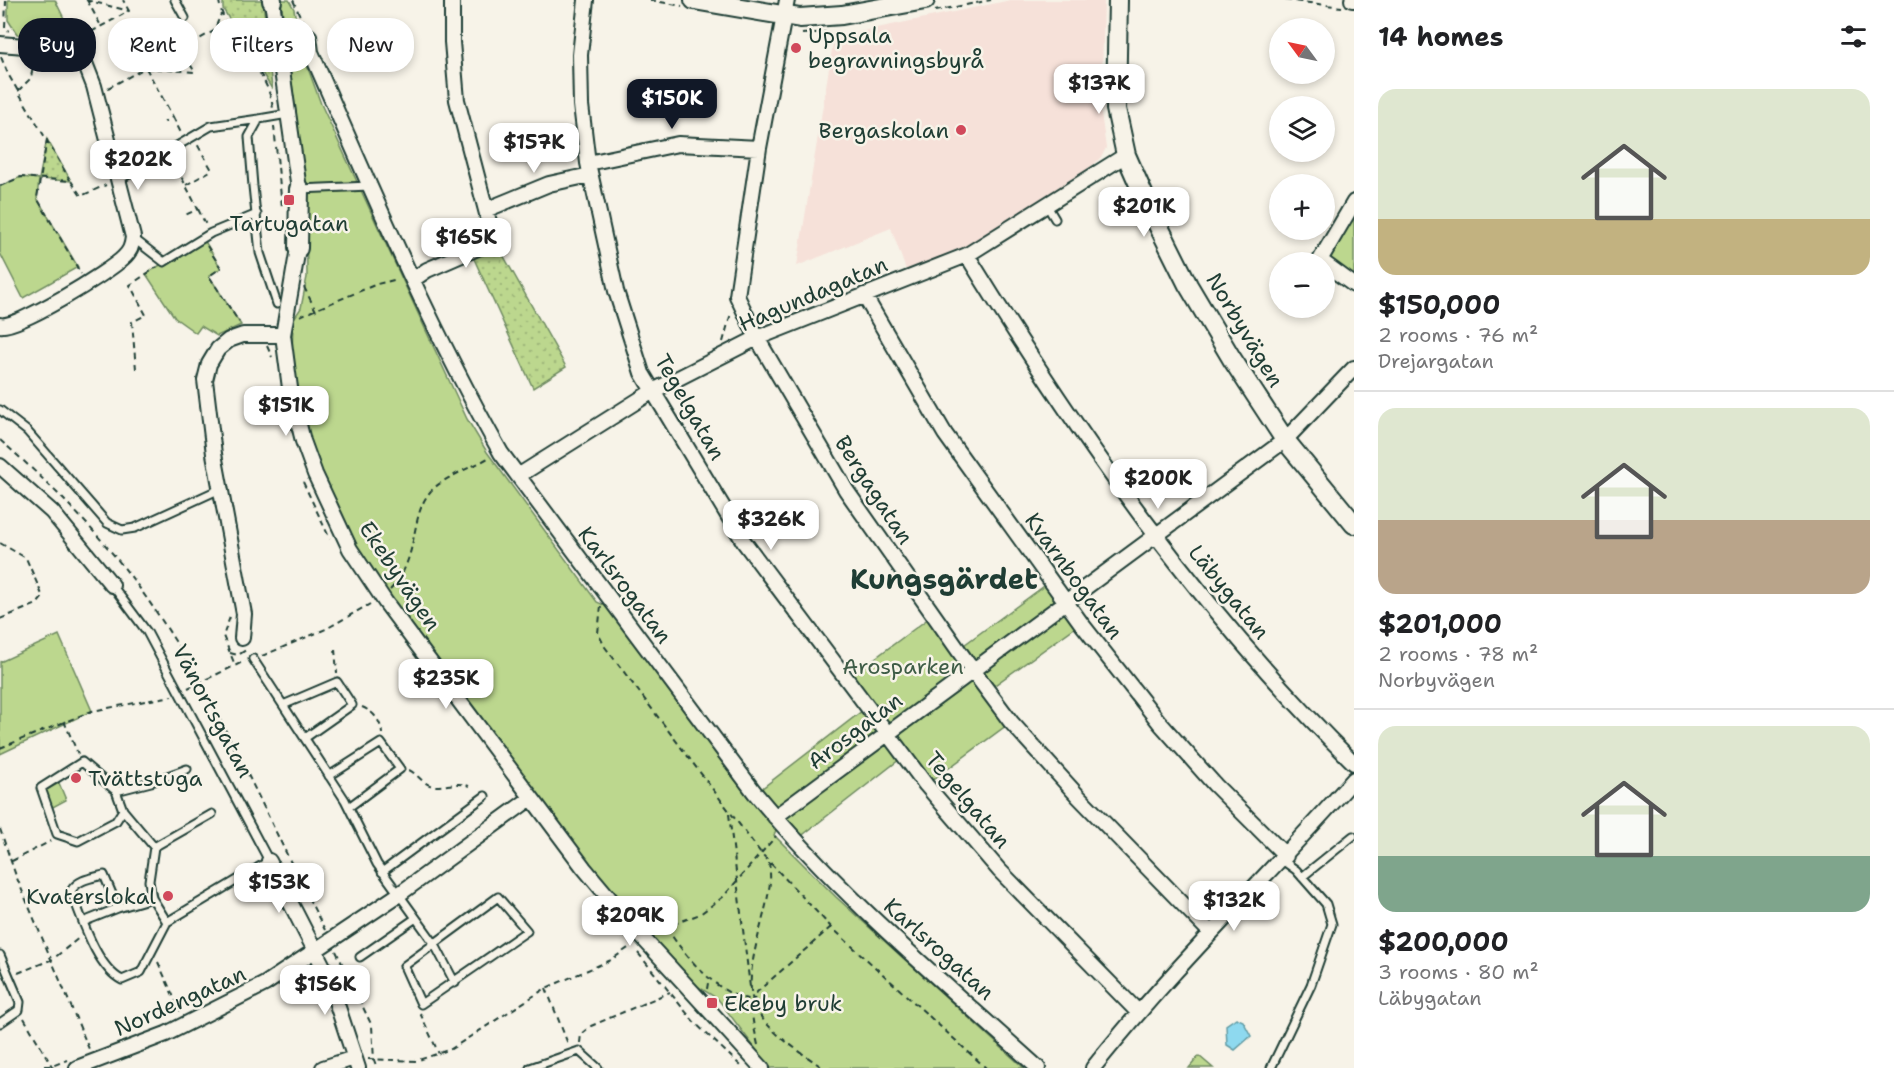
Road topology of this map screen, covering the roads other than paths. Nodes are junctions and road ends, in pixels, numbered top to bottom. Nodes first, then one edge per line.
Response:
1 (175, 0) edge
2 (272, 0) edge
3 (452, 0) edge
4 (586, 0) edge
5 (694, 0) edge
6 (925, 0) edge
7 (1118, 0) edge
8 (786, 8) edge
9 (184, 18) dead end
10 (0, 44) edge
11 (315, 61) edge
12 (288, 114) junction
13 (259, 119) junction
14 (759, 148) junction
15 (1125, 155) junction
16 (589, 169) junction
17 (119, 180) junction
18 (370, 186) junction
19 (299, 189) junction
20 (1354, 202) edge
21 (1046, 204) junction
22 (488, 209) junction
23 (257, 214) junction
24 (1055, 219) dead end
25 (133, 237) junction
26 (298, 248) joint
27 (1325, 252) edge
28 (967, 255) junction
29 (1335, 271) edge
30 (414, 279) junction
31 (1354, 285) edge
32 (864, 295) junction
33 (277, 304) dead end
34 (0, 325) edge
35 (283, 335) junction
36 (757, 338) junction
37 (1354, 368) edge
38 (653, 391) junction
39 (0, 410) edge
40 (1285, 441) junction
41 (0, 466) edge
42 (518, 476) junction
43 (220, 489) junction
44 (1354, 524) edge
45 (1157, 535) junction
46 (112, 585) joint
47 (1066, 603) junction
48 (242, 638) dead end
49 (253, 659) road end
50 (973, 671) junction
51 (283, 705) junction
52 (887, 733) junction
53 (305, 738) junction
54 (1354, 762) edge
55 (187, 768) dead end
56 (329, 776) junction
57 (1354, 778) edge
58 (116, 791) junction
59 (485, 796) dead end
60 (531, 798) junction
61 (349, 807) junction
62 (123, 810) junction
63 (212, 814) dead end
64 (775, 817) junction
65 (1353, 836) edge
66 (154, 847) junction
67 (1284, 858) junction
68 (269, 861) junction
69 (382, 872) junction
70 (1302, 877) junction
71 (398, 896) junction
72 (152, 898) junction
73 (118, 908) junction
74 (416, 918) junction
75 (83, 922) junction
76 (167, 922) junction
77 (1210, 933) junction
78 (434, 943) junction
79 (317, 952) junction
80 (0, 955) edge
81 (360, 957) dead end
82 (455, 983) junction
83 (1138, 1012) junction
84 (0, 1023) edge
85 (74, 1063) edge
86 (356, 1063) edge
87 (323, 1068) edge
88 (530, 1068) edge
89 (598, 1068) edge
90 (761, 1068) edge
91 (1038, 1068) edge
92 (1093, 1068) edge
93 (1271, 1068) edge

1 - 9 lane
2 - 12 street, Ekebyvägen
3 - 22 street
4 - 16 street, Tegelgatan
5 - 8 street
6 - 8 street
7 - 15 street, Norbyvägen
8 - 14 street
10 - 17 street
11 - 18 street, Karlsrogatan
12 - 13 lane
12 - 19 street, Ekebyvägen
13 - 17 lane
13 - 23 lane
14 - 16 street
14 - 36 street, Bergagatan
15 - 21 street, Hagundagatan
15 - 40 street, Norbyvägen
16 - 22 street
16 - 38 street, Tegelgatan
17 - 25 street
18 - 19 lane
18 - 30 street, Karlsrogatan
19 - 26 street, Ekebyvägen
20 - 27 street
21 - 24 lane
21 - 28 street, Hagundagatan
22 - 30 street
23 - 25 lane
23 - 33 lane
25 - 34 street
26 - 35 street, Ekebyvägen
28 - 32 street, Hagundagatan
28 - 45 street, Läbygatan
29 - 31 street
30 - 42 street, Karlsrogatan
32 - 36 street, Hagundagatan
32 - 47 street, Kvarnbogatan
35 - 43 street
35 - 60 street, Ekebyvägen
36 - 38 street, Hagundagatan
36 - 50 street, Bergagatan
37 - 40 street, Arosgatan
38 - 42 street, Hagundagatan
38 - 52 street, Tegelgatan
39 - 43 lane
40 - 44 street, Norbyvägen
40 - 45 street, Arosgatan
41 - 46 street
42 - 64 street, Karlsrogatan
43 - 48 street
45 - 47 street, Arosgatan
45 - 54 street, Läbygatan
46 - 68 lane, Vänortsgatan
47 - 50 street, Arosgatan
47 - 67 street, Kvarnbogatan
49 - 51 lane
50 - 52 street, Arosgatan
50 - 77 street, Bergagatan
51 - 53 lane
51 - 53 lane
52 - 64 street, Arosgatan
52 - 83 street, Tegelgatan
53 - 56 lane
55 - 58 lane
56 - 61 lane
56 - 61 lane
57 - 67 street
58 - 62 lane
58 - 62 lane
59 - 69 lane
60 - 71 street, Nordengatan
60 - 90 street, Ekebyvägen
61 - 69 lane
62 - 66 lane
63 - 66 lane
64 - 91 street, Karlsrogatan
65 - 70 lane
66 - 72 lane
67 - 70 lane
67 - 77 street
68 - 76 lane
68 - 79 street
69 - 71 lane
70 - 93 lane
71 - 74 lane
71 - 79 street, Nordengatan
72 - 73 lane
72 - 76 lane
73 - 75 lane
73 - 75 lane
74 - 78 lane
74 - 81 lane
75 - 76 lane
77 - 83 street
78 - 82 lane
78 - 82 lane
78 - 82 lane
79 - 85 street, Nordengatan
79 - 86 street
80 - 84 lane
83 - 92 street
86 - 87 street
88 - 89 lane

